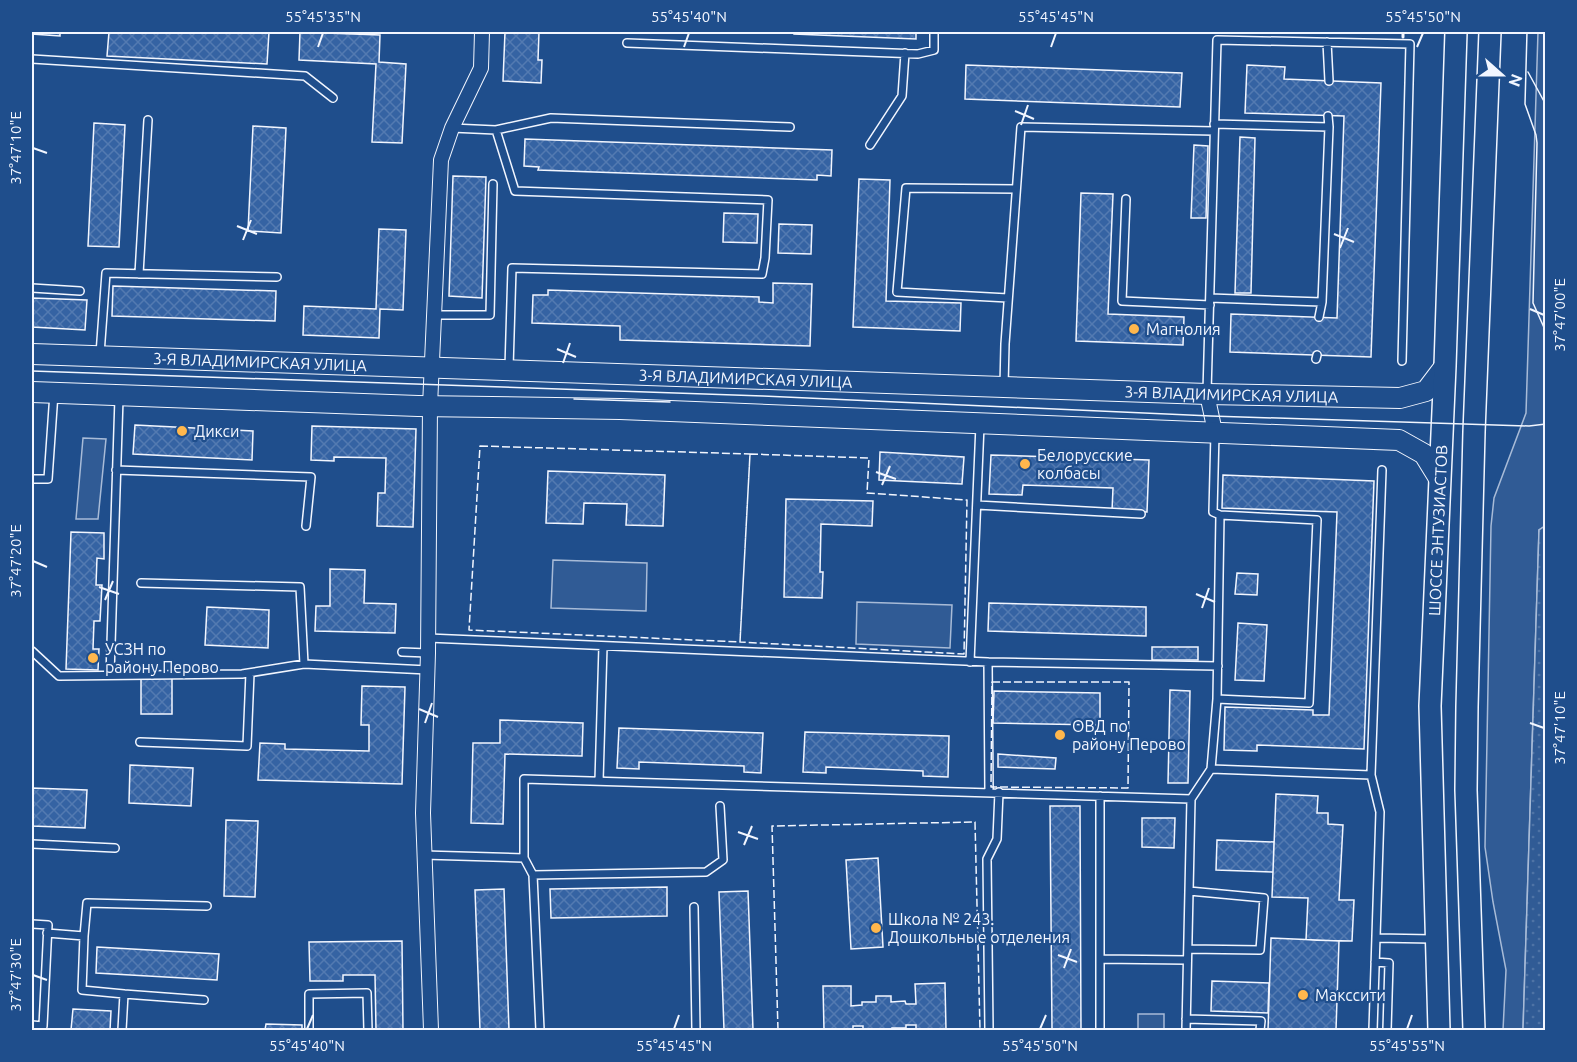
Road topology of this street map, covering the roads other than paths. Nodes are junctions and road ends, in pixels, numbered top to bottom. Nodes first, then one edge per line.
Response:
1 (482, 32) edge
2 (934, 32) edge
3 (1456, 32) edge
4 (1490, 32) edge
5 (1327, 42) junction
6 (627, 43) dead end
7 (905, 53) junction
8 (32, 59) edge
9 (1329, 81) dead end
10 (333, 98) dead end
11 (1328, 116) dead end
12 (148, 120) dead end
13 (790, 127) dead end
14 (1214, 127) junction
15 (1329, 127) junction
16 (452, 128) junction
17 (496, 130) junction
18 (870, 145) dead end
19 (493, 184) dead end
20 (1016, 189) junction
21 (1126, 200) dead end
22 (139, 274) junction
23 (277, 277) dead end
24 (32, 288) edge
25 (80, 291) dead end
26 (1008, 298) junction
27 (1210, 302) junction
28 (1322, 302) junction
29 (434, 315) junction
30 (1319, 318) dead end
31 (32, 354) edge
32 (99, 357) junction
33 (1402, 361) dead end
34 (1445, 366) junction
35 (432, 368) junction
36 (508, 370) junction
37 (1004, 387) junction
38 (32, 392) edge
39 (54, 393) junction
40 (1207, 394) junction
41 (119, 395) junction
42 (430, 406) junction
43 (980, 423) junction
44 (1215, 432) junction
45 (116, 470) junction
46 (1382, 470) dead end
47 (32, 479) edge
48 (1440, 480) junction
49 (977, 505) junction
50 (1141, 514) dead end
51 (1220, 515) junction
52 (306, 526) dead end
53 (966, 577) dead end
54 (974, 578) junction
55 (141, 583) dead end
56 (428, 645) junction
57 (603, 646) junction
58 (32, 651) edge
59 (402, 652) dead end
60 (970, 662) junction
61 (987, 662) junction
62 (304, 664) junction
63 (1218, 666) junction
64 (428, 670) junction
65 (250, 673) junction
66 (110, 675) junction
67 (1217, 699) junction
68 (140, 742) dead end
69 (1211, 769) junction
70 (1371, 775) junction
71 (599, 781) junction
72 (989, 792) junction
73 (999, 792) junction
74 (1100, 796) junction
75 (1191, 799) junction
76 (720, 806) dead end
77 (32, 844) edge
78 (115, 848) dead end
79 (424, 855) junction
80 (524, 858) junction
81 (532, 875) junction
82 (1189, 891) junction
83 (207, 906) dead end
84 (694, 907) dead end
85 (32, 924) edge
86 (47, 933) junction
87 (84, 936) junction
88 (1376, 938) junction
89 (1436, 940) junction
90 (1188, 950) junction
91 (1100, 958) junction
92 (1187, 960) junction
93 (1375, 962) junction
94 (124, 994) junction
95 (204, 1000) dead end
96 (1186, 1019) junction
97 (32, 1025) edge
98 (122, 1030) edge
99 (309, 1030) edge
100 (368, 1030) edge
101 (431, 1030) edge
102 (540, 1030) edge
103 (696, 1030) edge
104 (989, 1030) edge
105 (1100, 1030) edge
106 (1186, 1030) edge
107 (1260, 1030) edge
108 (1373, 1030) edge
109 (1387, 1030) edge
110 (1439, 1030) edge
111 (1474, 1030) edge

1 - 16 street
2 - 7 lane
3 - 34 main road, ШОССЕ ЭНТУЗИАСТОВ
4 - 111 main road, ШОССЕ ЭНТУЗИАСТОВ
5 - 9 lane
5 - 14 lane
5 - 33 lane
6 - 7 lane
7 - 18 lane
8 - 10 lane
11 - 15 lane
12 - 22 lane
13 - 17 lane
14 - 15 lane
14 - 20 lane
14 - 27 lane
15 - 28 lane
16 - 17 lane
16 - 29 street
17 - 36 lane
19 - 29 lane
20 - 26 lane
20 - 26 lane
21 - 27 lane
22 - 23 lane
22 - 32 lane
24 - 25 lane
26 - 37 lane
27 - 28 lane
27 - 40 lane
28 - 30 lane
29 - 35 street
31 - 32 street, 3-Я ВЛАДИМИРСКАЯ УЛИЦА
32 - 35 street, 3-Я ВЛАДИМИРСКАЯ УЛИЦА
34 - 40 street, 3-Я ВЛАДИМИРСКАЯ УЛИЦА
34 - 48 main road, ШОССЕ ЭНТУЗИАСТОВ
35 - 36 street, 3-Я ВЛАДИМИРСКАЯ УЛИЦА
35 - 42 street
36 - 37 street, 3-Я ВЛАДИМИРСКАЯ УЛИЦА
37 - 40 street, 3-Я ВЛАДИМИРСКАЯ УЛИЦА
38 - 39 street
39 - 41 street
39 - 47 lane
40 - 44 street
41 - 42 street
41 - 45 lane
42 - 43 street
42 - 56 street
43 - 44 street
43 - 49 lane
44 - 48 street
44 - 51 lane
45 - 52 lane
45 - 66 lane
46 - 70 lane
48 - 89 main road, ШОССЕ ЭНТУЗИАСТОВ
49 - 50 lane
49 - 54 lane
51 - 63 lane
51 - 67 lane
53 - 54 lane
54 - 60 lane
55 - 62 lane
56 - 57 lane
56 - 59 lane
56 - 64 street
57 - 60 lane
57 - 71 lane
58 - 66 lane
60 - 61 lane
61 - 63 lane
61 - 72 lane
62 - 64 lane
62 - 65 lane
63 - 67 lane
64 - 79 street
65 - 66 lane
65 - 68 lane
67 - 69 lane
69 - 70 lane
69 - 75 lane
70 - 88 lane
71 - 72 lane
71 - 80 lane
72 - 73 lane
73 - 74 lane
73 - 104 lane
74 - 75 lane
74 - 91 lane
75 - 82 lane
76 - 81 lane
77 - 78 lane
79 - 80 lane
79 - 101 street
80 - 81 lane
81 - 102 lane
82 - 90 lane
82 - 90 lane
83 - 87 lane
84 - 103 lane
85 - 86 lane
86 - 87 lane
86 - 97 lane
87 - 94 lane
88 - 89 lane
88 - 93 lane
89 - 110 main road, ШОССЕ ЭНТУЗИАСТОВ
90 - 92 lane
91 - 92 lane
91 - 105 lane
92 - 96 lane
93 - 108 lane
93 - 109 lane
94 - 95 lane
94 - 98 lane
96 - 106 lane
96 - 107 lane
99 - 100 lane

